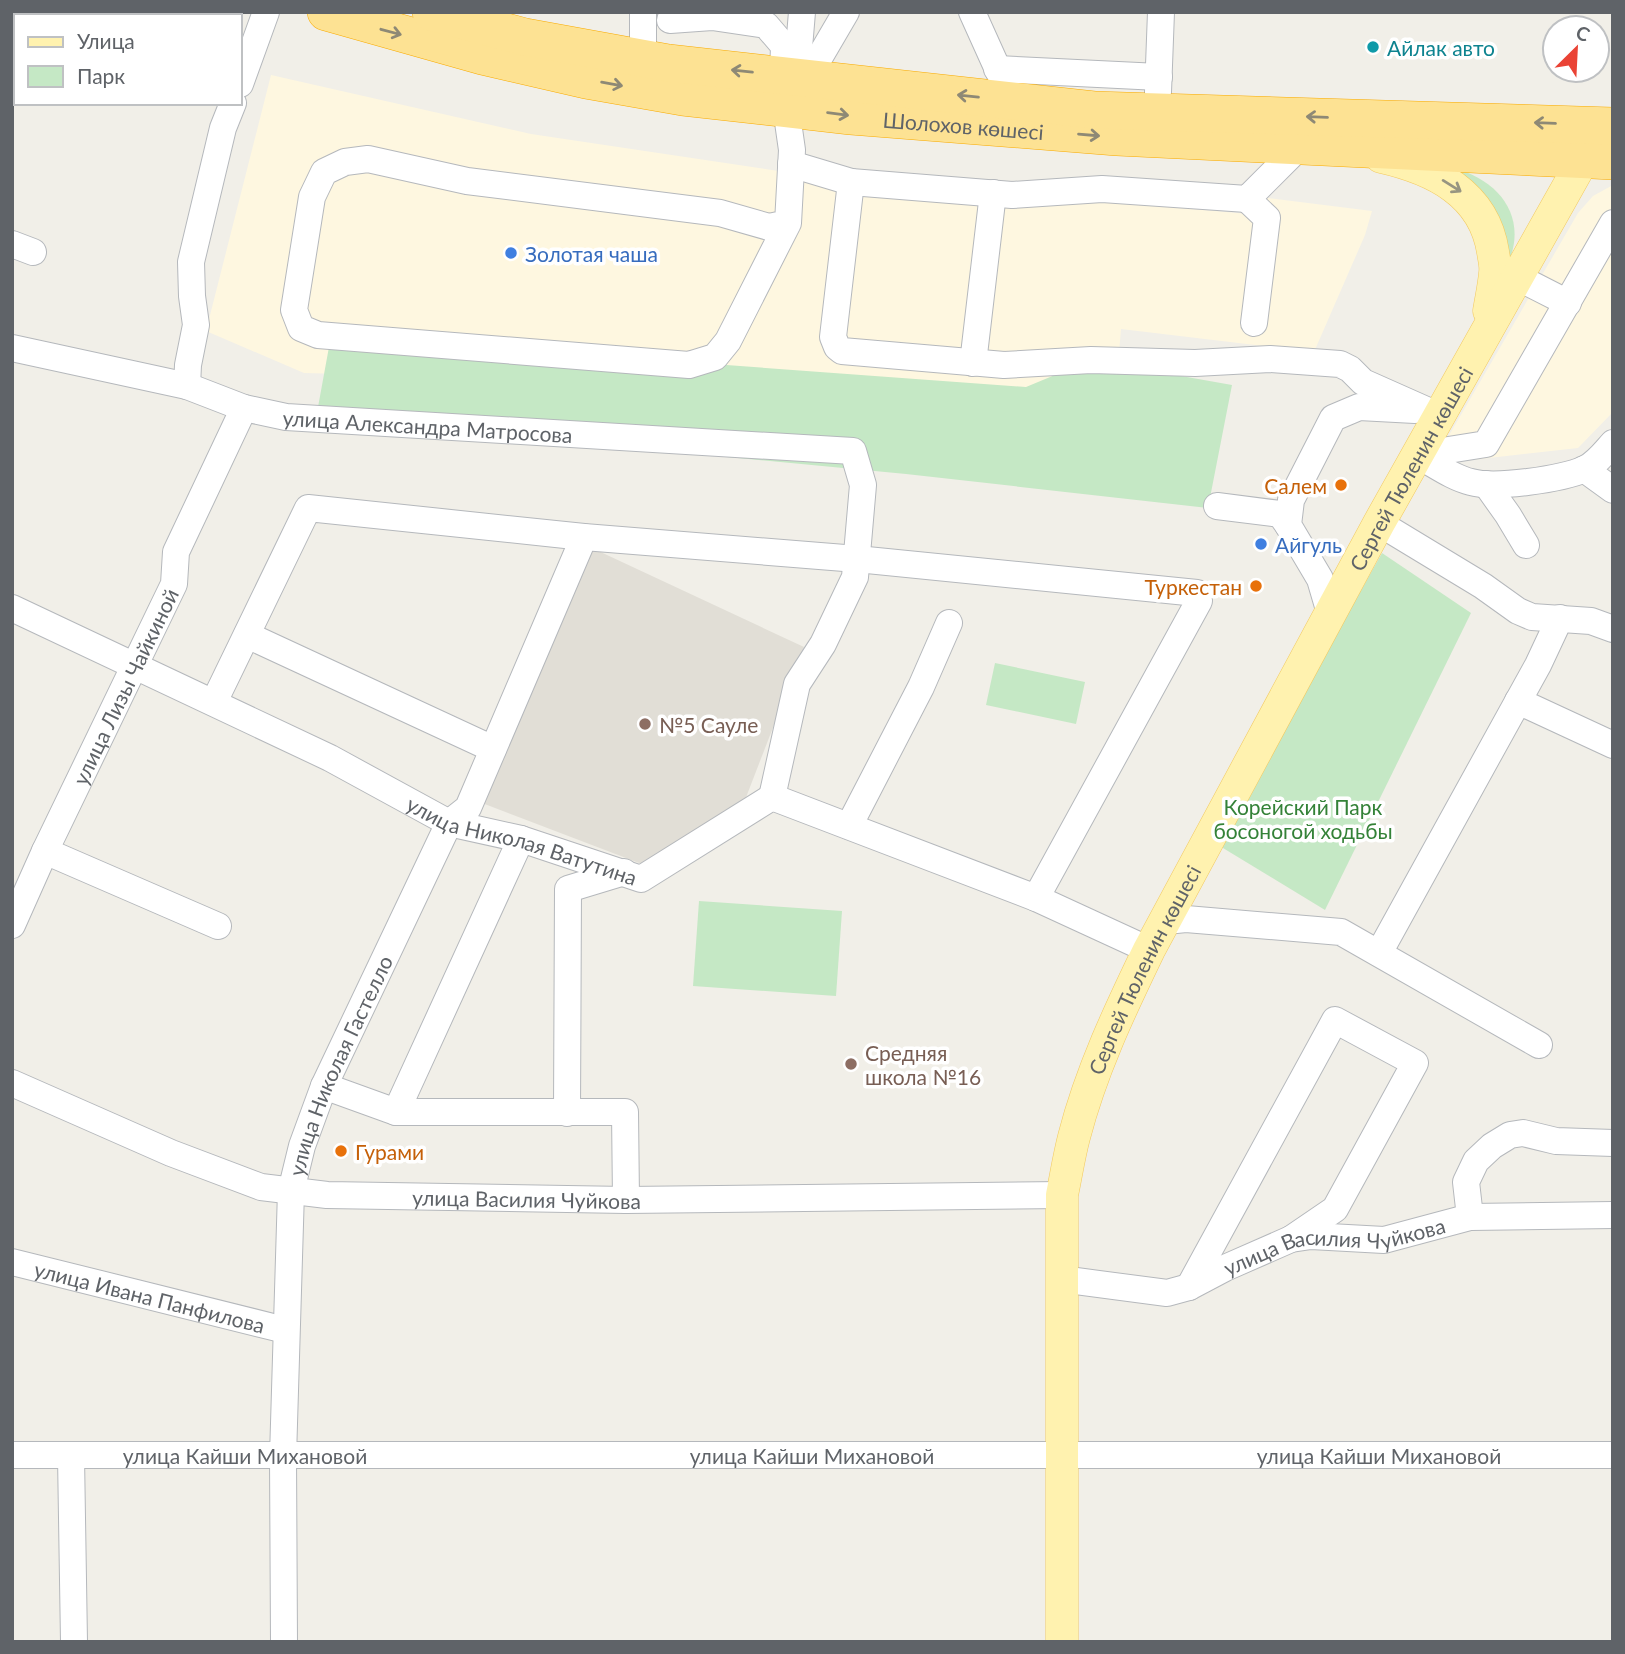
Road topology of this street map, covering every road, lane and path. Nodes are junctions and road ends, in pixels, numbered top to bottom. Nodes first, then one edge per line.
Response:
1 (266, 12) edge
2 (326, 12) edge
3 (431, 12) edge
4 (643, 12) edge
5 (802, 12) edge
6 (846, 12) edge
7 (972, 12) edge
8 (1161, 12) edge
9 (671, 16) edge
10 (766, 19) edge
11 (517, 23) edge
12 (655, 62) junction
13 (242, 78) edge
14 (793, 84) junction
15 (1004, 84) junction
16 (1158, 94) junction
17 (232, 105) edge
18 (1609, 119) edge
19 (1299, 146) junction
20 (1341, 149) junction
21 (1598, 160) edge
22 (791, 164) junction
23 (851, 182) junction
24 (993, 192) junction
25 (1247, 199) junction
26 (788, 223) junction
27 (1613, 223) edge
28 (1517, 277) junction
29 (1568, 303) junction
30 (1254, 323) dead end
31 (1482, 339) junction
32 (12, 348) edge
33 (973, 363) junction
34 (187, 386) junction
35 (244, 408) junction
36 (1432, 413) junction
37 (1613, 443) edge
38 (1417, 456) junction
39 (1584, 469) junction
40 (1486, 484) junction
41 (1613, 489) edge
42 (1217, 506) dead end
43 (1379, 523) junction
44 (1288, 524) junction
45 (584, 537) junction
46 (1526, 545) dead end
47 (857, 559) junction
48 (12, 608) edge
49 (1330, 613) junction
50 (1560, 618) junction
51 (949, 624) dead end
52 (1613, 629) edge
53 (247, 635) junction
54 (135, 667) junction
55 (1518, 701) junction
56 (214, 702) junction
57 (1613, 745) edge
58 (494, 749) junction
59 (772, 797) junction
60 (449, 823) junction
61 (849, 826) junction
62 (521, 839) junction
63 (45, 851) junction
64 (624, 872) junction
65 (1036, 898) junction
66 (1166, 921) junction
67 (12, 925) edge
68 (218, 926) dead end
69 (1149, 950) junction
70 (1379, 953) junction
71 (1539, 1045) dead end
72 (12, 1083) edge
73 (324, 1086) junction
74 (396, 1112) junction
75 (567, 1113) junction
76 (1613, 1137) edge
77 (1612, 1143) edge
78 (291, 1191) junction
79 (1062, 1195) junction
80 (626, 1200) junction
81 (1613, 1215) edge
82 (1470, 1217) junction
83 (1292, 1239) junction
84 (12, 1262) edge
85 (1061, 1279) junction
86 (1189, 1287) junction
87 (285, 1330) junction
88 (12, 1455) edge
89 (1063, 1455) junction
90 (1613, 1455) edge
91 (71, 1456) junction
92 (282, 1457) junction
93 (75, 1642) edge
94 (284, 1642) edge
95 (1062, 1642) edge

1 - 13 street
2 -> 14 highway, Шолохов көшесі
3 - 11 highway, Шолохов көшесі
4 - 12 street
5 - 14 street
6 - 14 street
7 - 15 street
8 - 16 street
9 - 10 street
9 - 12 street
10 - 14 street
11 - 12 highway, Шолохов көшесі
14 -> 12 highway, Шолохов көшесі
15 -> 14 highway, Шолохов көшесі
14 -> 19 highway, Шолохов көшесі
14 - 22 street
15 - 16 highway, Шолохов көшесі
18 -> 16 highway, Шолохов көшесі
17 - 34 street
18 - 21 highway, Сергей Тюленин көшесі
19 - 20 highway, Шолохов көшесі
19 - 25 street
20 - 21 highway, Шолохов көшесі
20 -> 31 main road
21 - 28 main road, Сергей Тюленин көшесі
22 - 23 street
22 - 26 street
23 - 24 street
23 - 33 street
24 - 25 street
24 - 33 street
25 - 30 street
26 - 26 street
27 - 29 street
28 - 29 street
28 - 31 main road, Сергей Тюленин көшесі
29 - 38 street
31 - 36 main road, Сергей Тюленин көшесі
32 - 34 street, улица Александра Матросова
33 - 36 street
34 - 35 street, улица Александра Матросова
35 - 47 street, улица Александра Матросова
35 - 54 street, улица Лизы Чайкиной
36 - 38 main road, Сергей Тюленин көшесі
36 - 44 street
37 - 39 street
38 - 40 street
38 - 43 main road, Сергей Тюленин көшесі
39 - 40 street
39 - 41 street
40 - 46 street
42 - 44 street
43 - 49 main road, Сергей Тюленин көшесі
43 - 50 street
44 - 49 street
45 - 47 street
45 - 53 street
45 - 58 street, улица Николая Гастелло
47 - 59 street
47 - 65 street
48 - 54 street, улица Николая Ватутина
49 - 66 main road, Сергей Тюленин көшесі
50 - 52 street
50 - 55 street
51 - 61 street
53 - 56 street
53 - 58 street
54 - 56 street, улица Николая Ватутина
54 - 63 street, улица Лизы Чайкиной
55 - 57 street
55 - 70 street
56 - 60 street, улица Николая Ватутина
58 - 60 street, улица Николая Гастелло
59 - 61 street
59 - 64 street, улица Николая Ватутина
60 - 62 street, улица Николая Ватутина
60 - 73 street, улица Николая Гастелло
61 - 65 street
62 - 64 street, улица Николая Ватутина
62 - 74 street
63 - 67 street, улица Лизы Чайкиной
63 - 68 street
64 - 75 street
65 - 69 street
66 - 69 main road, Сергей Тюленин көшесі
66 - 70 street
69 - 79 main road, Сергей Тюленин көшесі
70 - 71 street
72 - 78 street, улица Василия Чуйкова
73 - 74 street
73 - 78 street, улица Николая Гастелло
74 - 75 street
75 - 80 street
76 - 77 street
77 - 82 street
78 - 80 street, улица Василия Чуйкова
78 - 87 street, улица Николая Гастелло
79 - 80 street, улица Василия Чуйкова
79 - 85 main road, Сергей Тюленин көшесі
81 - 82 street, улица Василия Чуйкова
82 - 83 street, улица Василия Чуйкова
83 - 86 street, улица Василия Чуйкова
83 - 86 street
84 - 87 street, улица Ивана Панфилова
85 - 86 street, улица Василия Чуйкова
85 - 89 main road, Сергей Тюленин көшесі
87 - 92 street, улица Николая Гастелло
88 - 91 street, улица Кайши Михановой
89 - 90 street, улица Кайши Михановой
89 - 92 street, улица Кайши Михановой
89 - 95 main road, Сергей Тюленин көшесі
91 - 92 street, улица Кайши Михановой
91 - 93 street
92 - 94 street, улица Николая Гастелло

